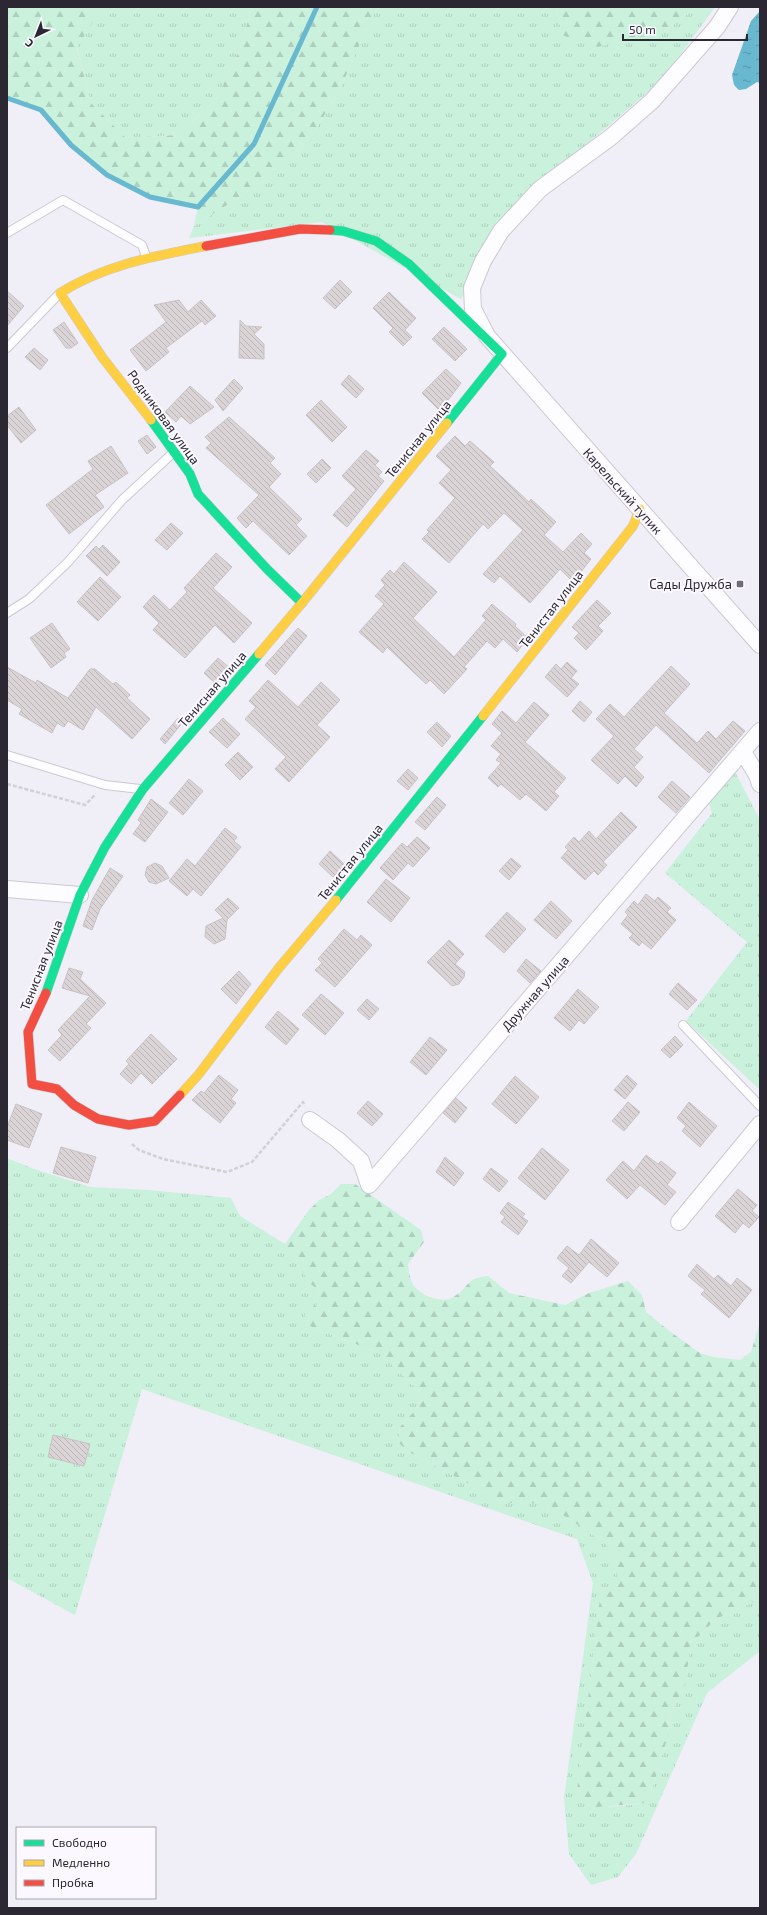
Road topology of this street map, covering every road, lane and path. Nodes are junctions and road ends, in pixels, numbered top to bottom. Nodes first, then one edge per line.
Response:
1 (730, 7) edge
2 (7, 233) edge
3 (147, 257) junction
4 (60, 293) junction
5 (7, 348) edge
6 (502, 354) junction
7 (175, 451) junction
8 (640, 509) junction
9 (302, 603) junction
10 (7, 613) edge
11 (760, 645) edge
12 (760, 731) edge
13 (743, 752) junction
14 (7, 754) edge
15 (7, 784) edge
16 (760, 784) edge
17 (105, 785) junction
18 (143, 789) junction
19 (7, 889) edge
20 (80, 895) junction
21 (683, 1025) dead end
22 (32, 1084) joint
23 (760, 1106) edge
24 (310, 1120) joint
25 (760, 1124) edge
26 (128, 1141) dead end
27 (679, 1222) dead end

1 - 6 street, Карельский тупик
2 - 3 lane
3 - 4 street
3 - 6 street
4 - 5 lane
4 - 7 street, Родниковая улица
6 - 8 street, Карельский тупик
6 - 9 street, Тенисная улица
7 - 9 street, Родниковая улица
7 - 10 lane
8 - 11 street, Карельский тупик
8 - 22 street, Тенистая улица
9 - 18 street, Тенисная улица
12 - 13 street, Дружная улица
13 - 16 street
13 - 24 street, Дружная улица
14 - 17 lane
15 - 17 path
17 - 18 lane
18 - 20 street, Тенисная улица
19 - 20 street
20 - 22 street, Тенисная улица
21 - 23 lane
24 - 26 path
25 - 27 street

